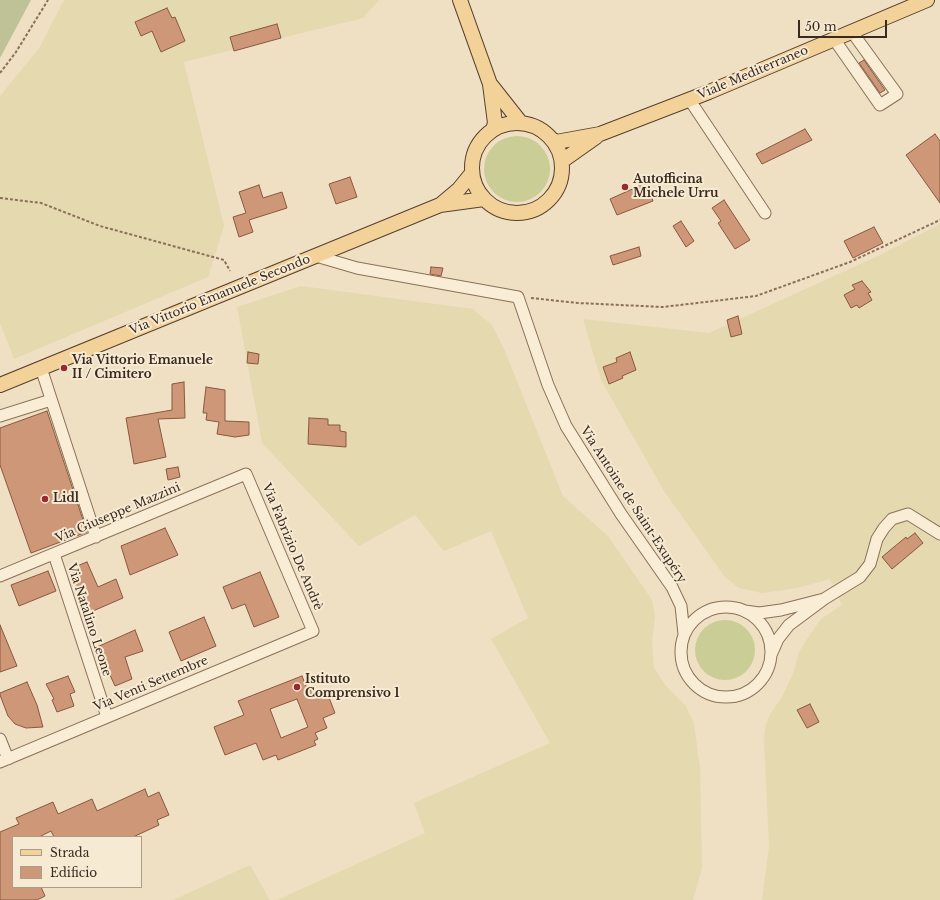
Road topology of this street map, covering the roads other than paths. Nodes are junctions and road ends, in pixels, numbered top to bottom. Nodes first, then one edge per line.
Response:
1 (460, 0) edge
2 (927, 0) edge
3 (852, 32) junction
4 (834, 39) junction
5 (490, 84) junction
6 (689, 99) junction
7 (521, 123) junction
8 (493, 130) junction
9 (600, 134) junction
10 (553, 140) junction
11 (562, 161) junction
12 (472, 173) junction
13 (484, 199) junction
14 (440, 205) junction
15 (765, 213) dead end
16 (316, 256) junction
17 (41, 368) junction
18 (0, 385) edge
19 (51, 400) junction
20 (0, 416) edge
21 (246, 474) joint
22 (940, 534) edge
23 (96, 537) junction
24 (54, 554) junction
25 (0, 576) edge
26 (824, 599) junction
27 (681, 606) junction
28 (742, 611) junction
29 (705, 612) junction
30 (313, 631) joint
31 (684, 634) junction
32 (771, 655) junction
33 (107, 717) junction
34 (0, 738) edge
35 (4, 760) edge

1 - 5 main road
2 - 3 main road, Viale Mediterraneo
3 - 4 main road, Viale Mediterraneo
3 - 4 street
4 - 6 main road, Viale Mediterraneo
5 - 7 main road
5 - 8 main road
6 - 9 main road, Viale Mediterraneo
6 - 15 street
7 - 8 main road
7 - 10 main road
8 - 12 main road
9 - 10 main road, Viale Mediterraneo
9 - 11 main road, Viale Mediterraneo
10 - 11 main road
11 - 13 main road
12 - 13 main road
12 - 14 main road, Via Vittorio Emanuele Secondo
13 - 14 main road, Via Vittorio Emanuele Secondo
14 - 16 main road, Via Vittorio Emanuele Secondo
16 - 17 main road, Via Vittorio Emanuele Secondo
16 - 27 street, Via Antoine de Saint-Exupéry
17 - 18 main road, Via Vittorio Emanuele Secondo
17 - 19 street
19 - 20 street
19 - 23 street
21 - 23 street, Via Giuseppe Mazzini
21 - 30 street, Via Fabrizio De Andrè
22 - 26 street
23 - 24 street, Via Giuseppe Mazzini
24 - 25 street, Via Giuseppe Mazzini
24 - 33 street, Via Natalino Leone
26 - 28 street
26 - 32 street
27 - 29 street
27 - 31 street, Via Antoine de Saint-Exupéry
28 - 29 street
28 - 32 street
29 - 31 street
30 - 33 street, Via Venti Settembre
31 - 32 street
33 - 35 street, Via Venti Settembre
34 - 35 street

